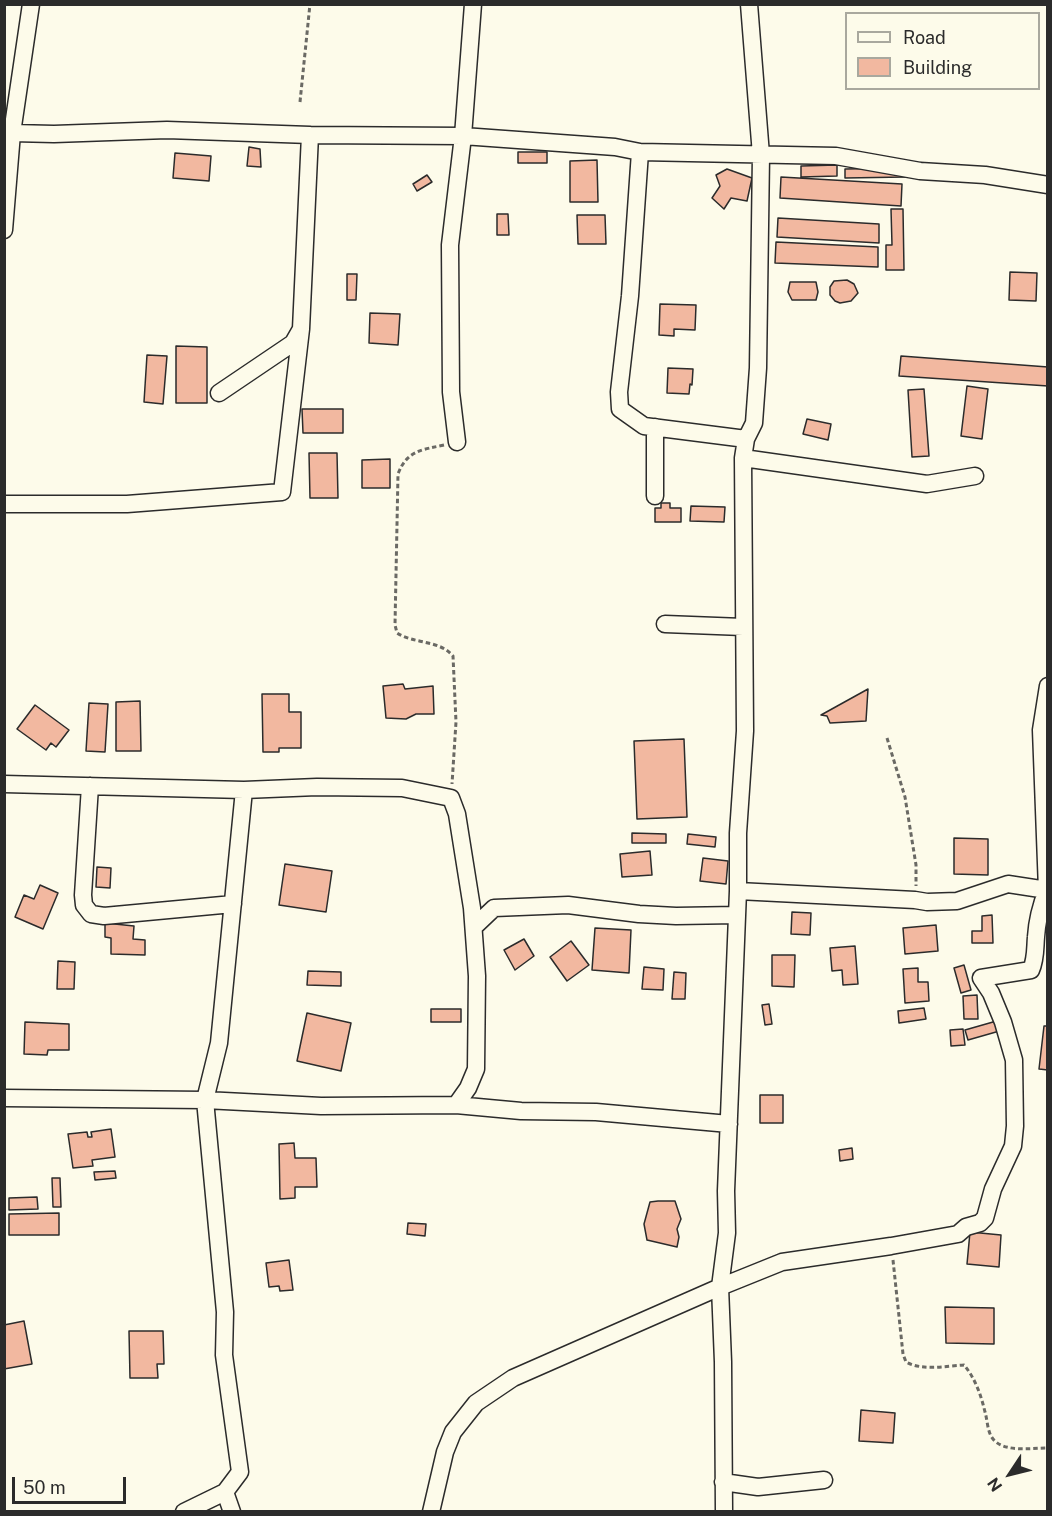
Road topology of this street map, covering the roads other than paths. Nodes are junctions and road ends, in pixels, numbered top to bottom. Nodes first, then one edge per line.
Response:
1 (31, 4) edge
2 (473, 4) edge
3 (749, 4) edge
4 (12, 133) junction
5 (310, 135) junction
6 (463, 136) junction
7 (640, 152) junction
8 (761, 155) junction
9 (1047, 184) edge
10 (4, 230) edge
11 (302, 329) junction
12 (219, 393) dead end
13 (655, 427) junction
14 (746, 439) junction
15 (457, 442) road end
16 (743, 458) junction
17 (975, 476) dead end
18 (655, 496) dead end
19 (4, 504) edge
20 (665, 624) dead end
21 (743, 627) junction
22 (1047, 686) edge
23 (4, 784) edge
24 (90, 786) junction
25 (244, 790) junction
26 (1047, 890) edge
27 (738, 891) junction
28 (469, 892) junction
29 (233, 904) junction
30 (494, 908) junction
31 (736, 915) junction
32 (474, 927) junction
33 (4, 1098) edge
34 (206, 1100) junction
35 (456, 1105) junction
36 (729, 1124) junction
37 (720, 1287) junction
38 (824, 1480) dead end
39 (723, 1482) junction
40 (225, 1492) junction
41 (184, 1512) edge
42 (232, 1512) edge
43 (431, 1512) edge
44 (724, 1512) edge

1 - 4 street
2 - 6 street
3 - 8 street
4 - 5 street
4 - 10 street
5 - 6 street
5 - 11 street
6 - 7 street
6 - 15 street
7 - 8 street
7 - 13 street
8 - 9 street
8 - 14 street
11 - 12 street
11 - 19 street
13 - 14 street
13 - 18 street
14 - 16 street
16 - 17 street
16 - 21 street
20 - 21 street
21 - 27 street
22 - 26 street
23 - 24 street
24 - 25 street
24 - 29 street
25 - 28 street
25 - 29 street
26 - 27 street
26 - 37 street
27 - 31 street
28 - 30 street
28 - 32 street
29 - 34 street
30 - 31 street
30 - 32 street
31 - 36 street
32 - 35 street
33 - 34 street
34 - 35 street
34 - 40 street
35 - 36 street
36 - 37 street
37 - 39 street
37 - 43 street
38 - 39 street
39 - 44 street
40 - 41 street
40 - 42 street

